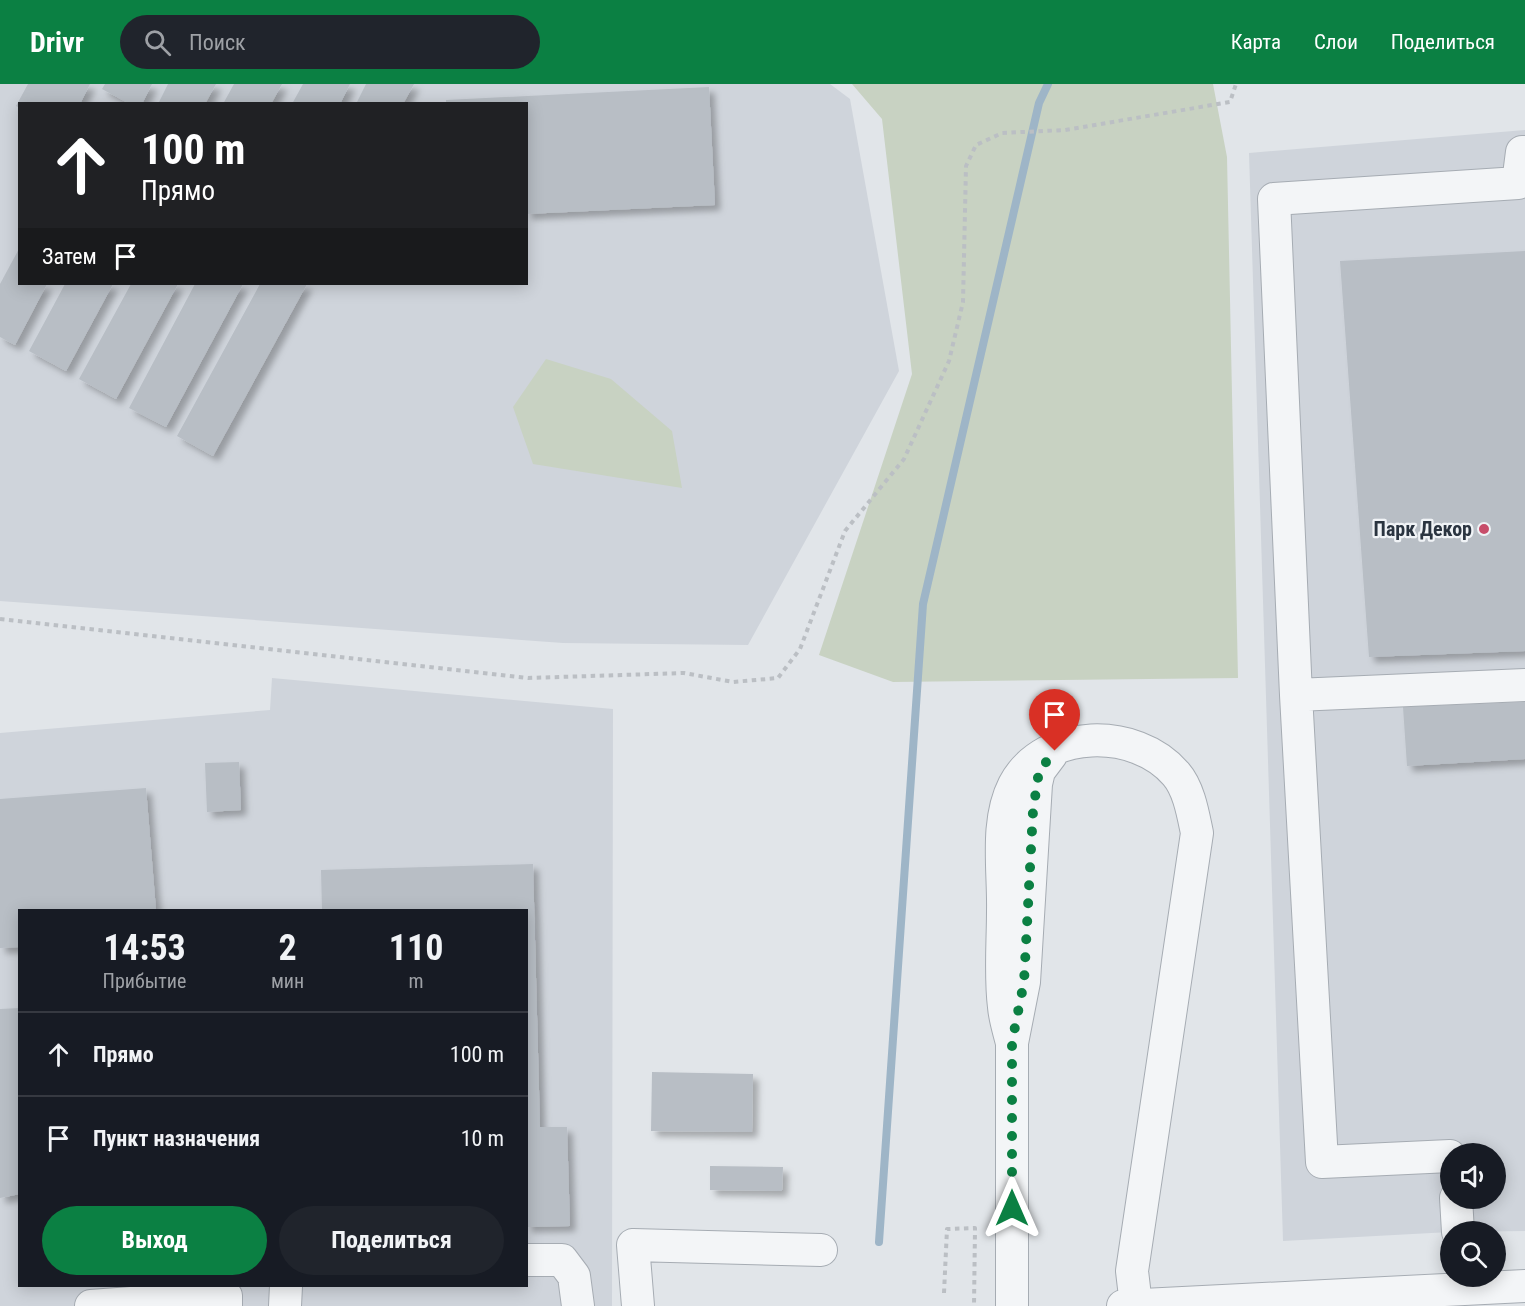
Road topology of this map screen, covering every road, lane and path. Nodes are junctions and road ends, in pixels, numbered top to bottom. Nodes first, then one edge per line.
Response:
1 (1236, 84) edge
2 (1525, 152) edge
3 (0, 619) edge
4 (1525, 685) edge
5 (1296, 695) junction
6 (1067, 745) junction
7 (1012, 1042) junction
8 (1440, 1156) edge
9 (821, 1250) dead end
10 (528, 1260) edge
11 (1440, 1283) edge
12 (1506, 1285) edge
13 (1525, 1286) edge
14 (286, 1287) edge
15 (944, 1293) dead end
16 (91, 1306) edge
17 (226, 1306) edge
18 (285, 1306) edge
19 (578, 1306) edge
20 (638, 1306) edge
21 (974, 1306) edge
22 (1012, 1306) edge
23 (1129, 1306) edge

1 - 3 path
2 - 5 street
4 - 5 street
5 - 8 street
6 - 7 street
6 - 7 street
6 - 23 street
7 - 22 street
9 - 20 street
10 - 19 street
11 - 23 street
12 - 13 street
14 - 18 street
15 - 21 path
16 - 17 street

